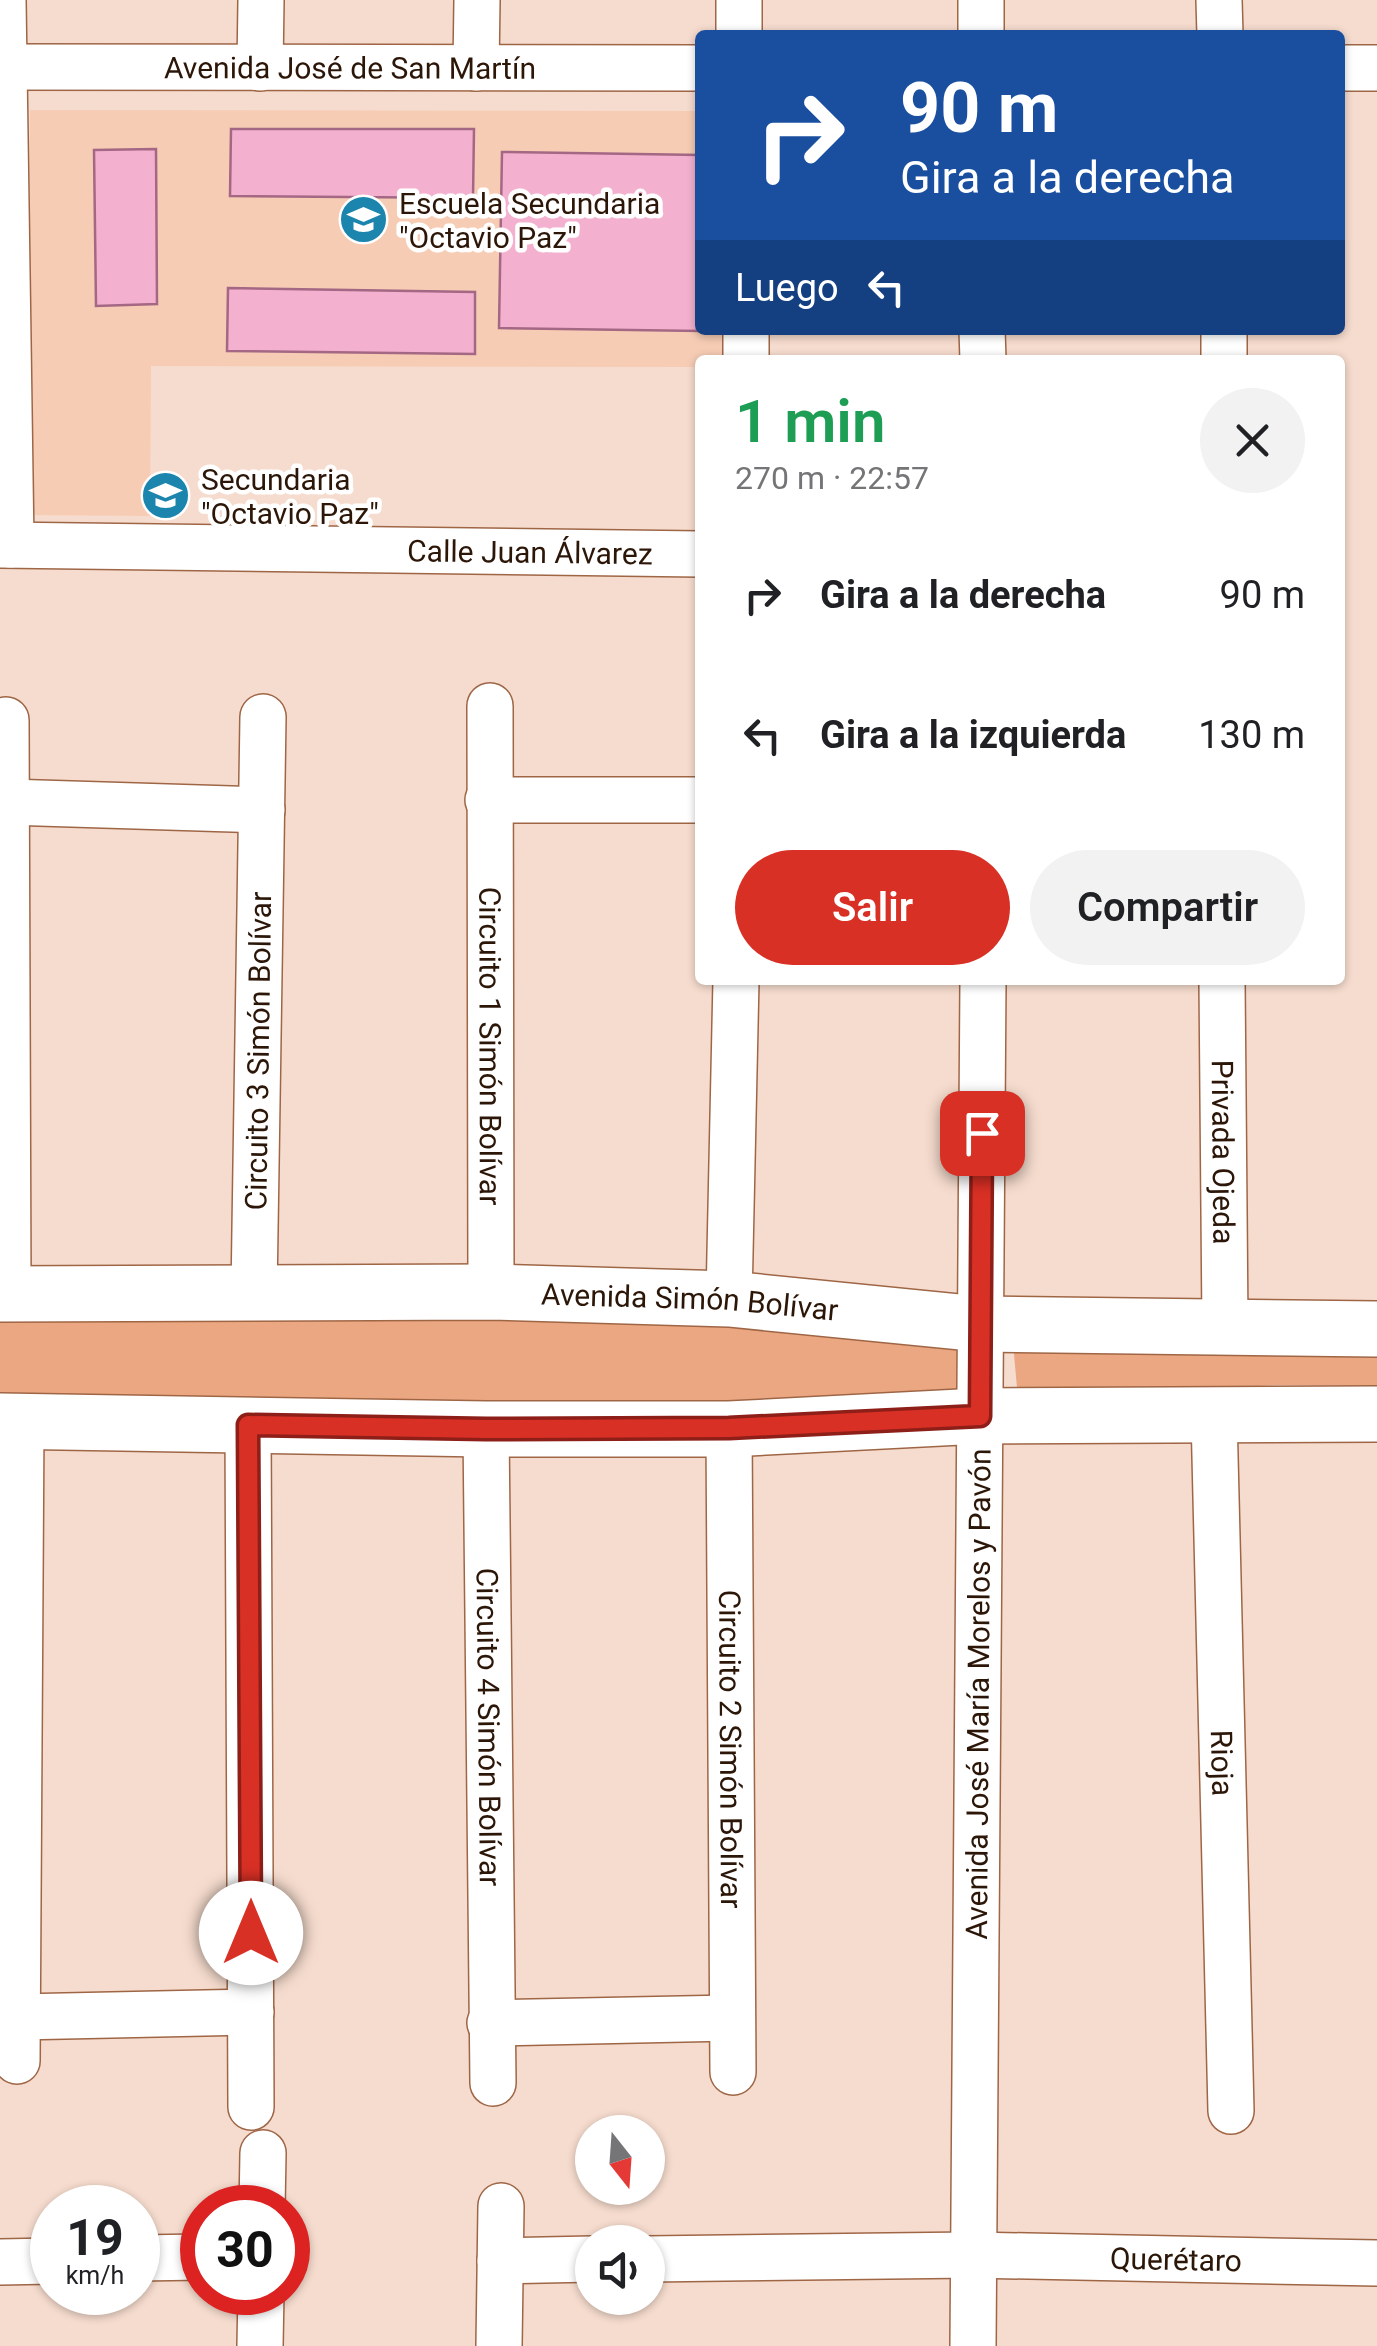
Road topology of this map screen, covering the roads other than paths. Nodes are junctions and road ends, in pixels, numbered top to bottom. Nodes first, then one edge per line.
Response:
1 (4, 0) edge
2 (261, 0) edge
3 (478, 0) edge
4 (739, 0) edge
5 (981, 0) edge
6 (1219, 0) edge
7 (739, 30) edge
8 (981, 30) edge
9 (1220, 30) edge
10 (1, 68) edge
11 (260, 68) junction
12 (476, 68) junction
13 (695, 68) edge
14 (1345, 68) edge
15 (1377, 68) edge
16 (6, 545) edge
17 (695, 554) edge
18 (490, 706) dead end
19 (263, 717) dead end
20 (6, 720) dead end
21 (488, 800) junction
22 (695, 800) edge
23 (7, 802) junction
24 (262, 810) junction
25 (736, 985) edge
26 (983, 985) edge
27 (1222, 985) edge
28 (254, 1292) junction
29 (491, 1292) junction
30 (4, 1294) edge
31 (729, 1299) junction
32 (980, 1324) junction
33 (1225, 1326) junction
34 (1377, 1328) edge
35 (1214, 1414) junction
36 (1377, 1414) edge
37 (980, 1416) junction
38 (10, 1421) edge
39 (248, 1425) junction
40 (729, 1428) junction
41 (486, 1429) junction
42 (251, 2012) junction
43 (732, 2018) junction
44 (490, 2023) junction
45 (733, 2072) dead end
46 (492, 2082) dead end
47 (252, 2107) dead end
48 (1232, 2112) dead end
49 (263, 2154) dead end
50 (262, 2185) edge
51 (501, 2206) dead end
52 (972, 2255) junction
53 (665, 2259) edge
54 (575, 2260) edge
55 (30, 2261) edge
56 (500, 2261) junction
57 (0, 2262) edge
58 (1377, 2263) edge
59 (261, 2315) edge
60 (260, 2346) edge
61 (499, 2346) edge
62 (973, 2346) edge

1 - 10 street
2 - 11 street
3 - 12 street
4 - 7 street
5 - 8 street
6 - 9 street
10 - 11 street, Avenida José de San Martín
10 - 16 street
11 - 12 street, Avenida José de San Martín
12 - 13 street, Avenida José de San Martín
14 - 15 street
16 - 17 street, Calle Juan Álvarez
18 - 21 street, Circuito 1 Simón Bolívar
19 - 24 street, Circuito 3 Simón Bolívar
20 - 23 street
21 - 22 street
21 - 29 street, Circuito 1 Simón Bolívar
23 - 24 street
23 - 30 street
24 - 28 street, Circuito 3 Simón Bolívar
25 - 31 street
26 - 32 street, Avenida José María Morelos y Pavón
27 - 33 street, Privada Ojeda
28 - 29 main road, Avenida Simón Bolívar
28 - 30 main road, Avenida Simón Bolívar
29 - 31 main road, Avenida Simón Bolívar
31 - 32 main road, Avenida Simón Bolívar
32 - 33 main road, Avenida Simón Bolívar
32 - 37 street, Avenida José María Morelos y Pavón
33 - 34 main road, Avenida Simón Bolívar
35 - 36 main road
35 - 37 main road
35 - 48 street, Rioja
37 - 40 main road
37 - 52 street, Avenida José María Morelos y Pavón
38 - 39 main road
38 - 42 street
39 - 41 main road
39 - 42 street
40 - 41 main road
40 - 43 street, Circuito 2 Simón Bolívar
41 - 44 street, Circuito 4 Simón Bolívar
42 - 47 street
43 - 44 street
43 - 45 street, Circuito 2 Simón Bolívar
44 - 46 street, Circuito 4 Simón Bolívar
49 - 50 street
51 - 56 street
52 - 53 street, Querétaro
52 - 58 street, Querétaro
52 - 62 street, Avenida José María Morelos y Pavón
54 - 56 street
55 - 57 street
56 - 61 street
59 - 60 street

